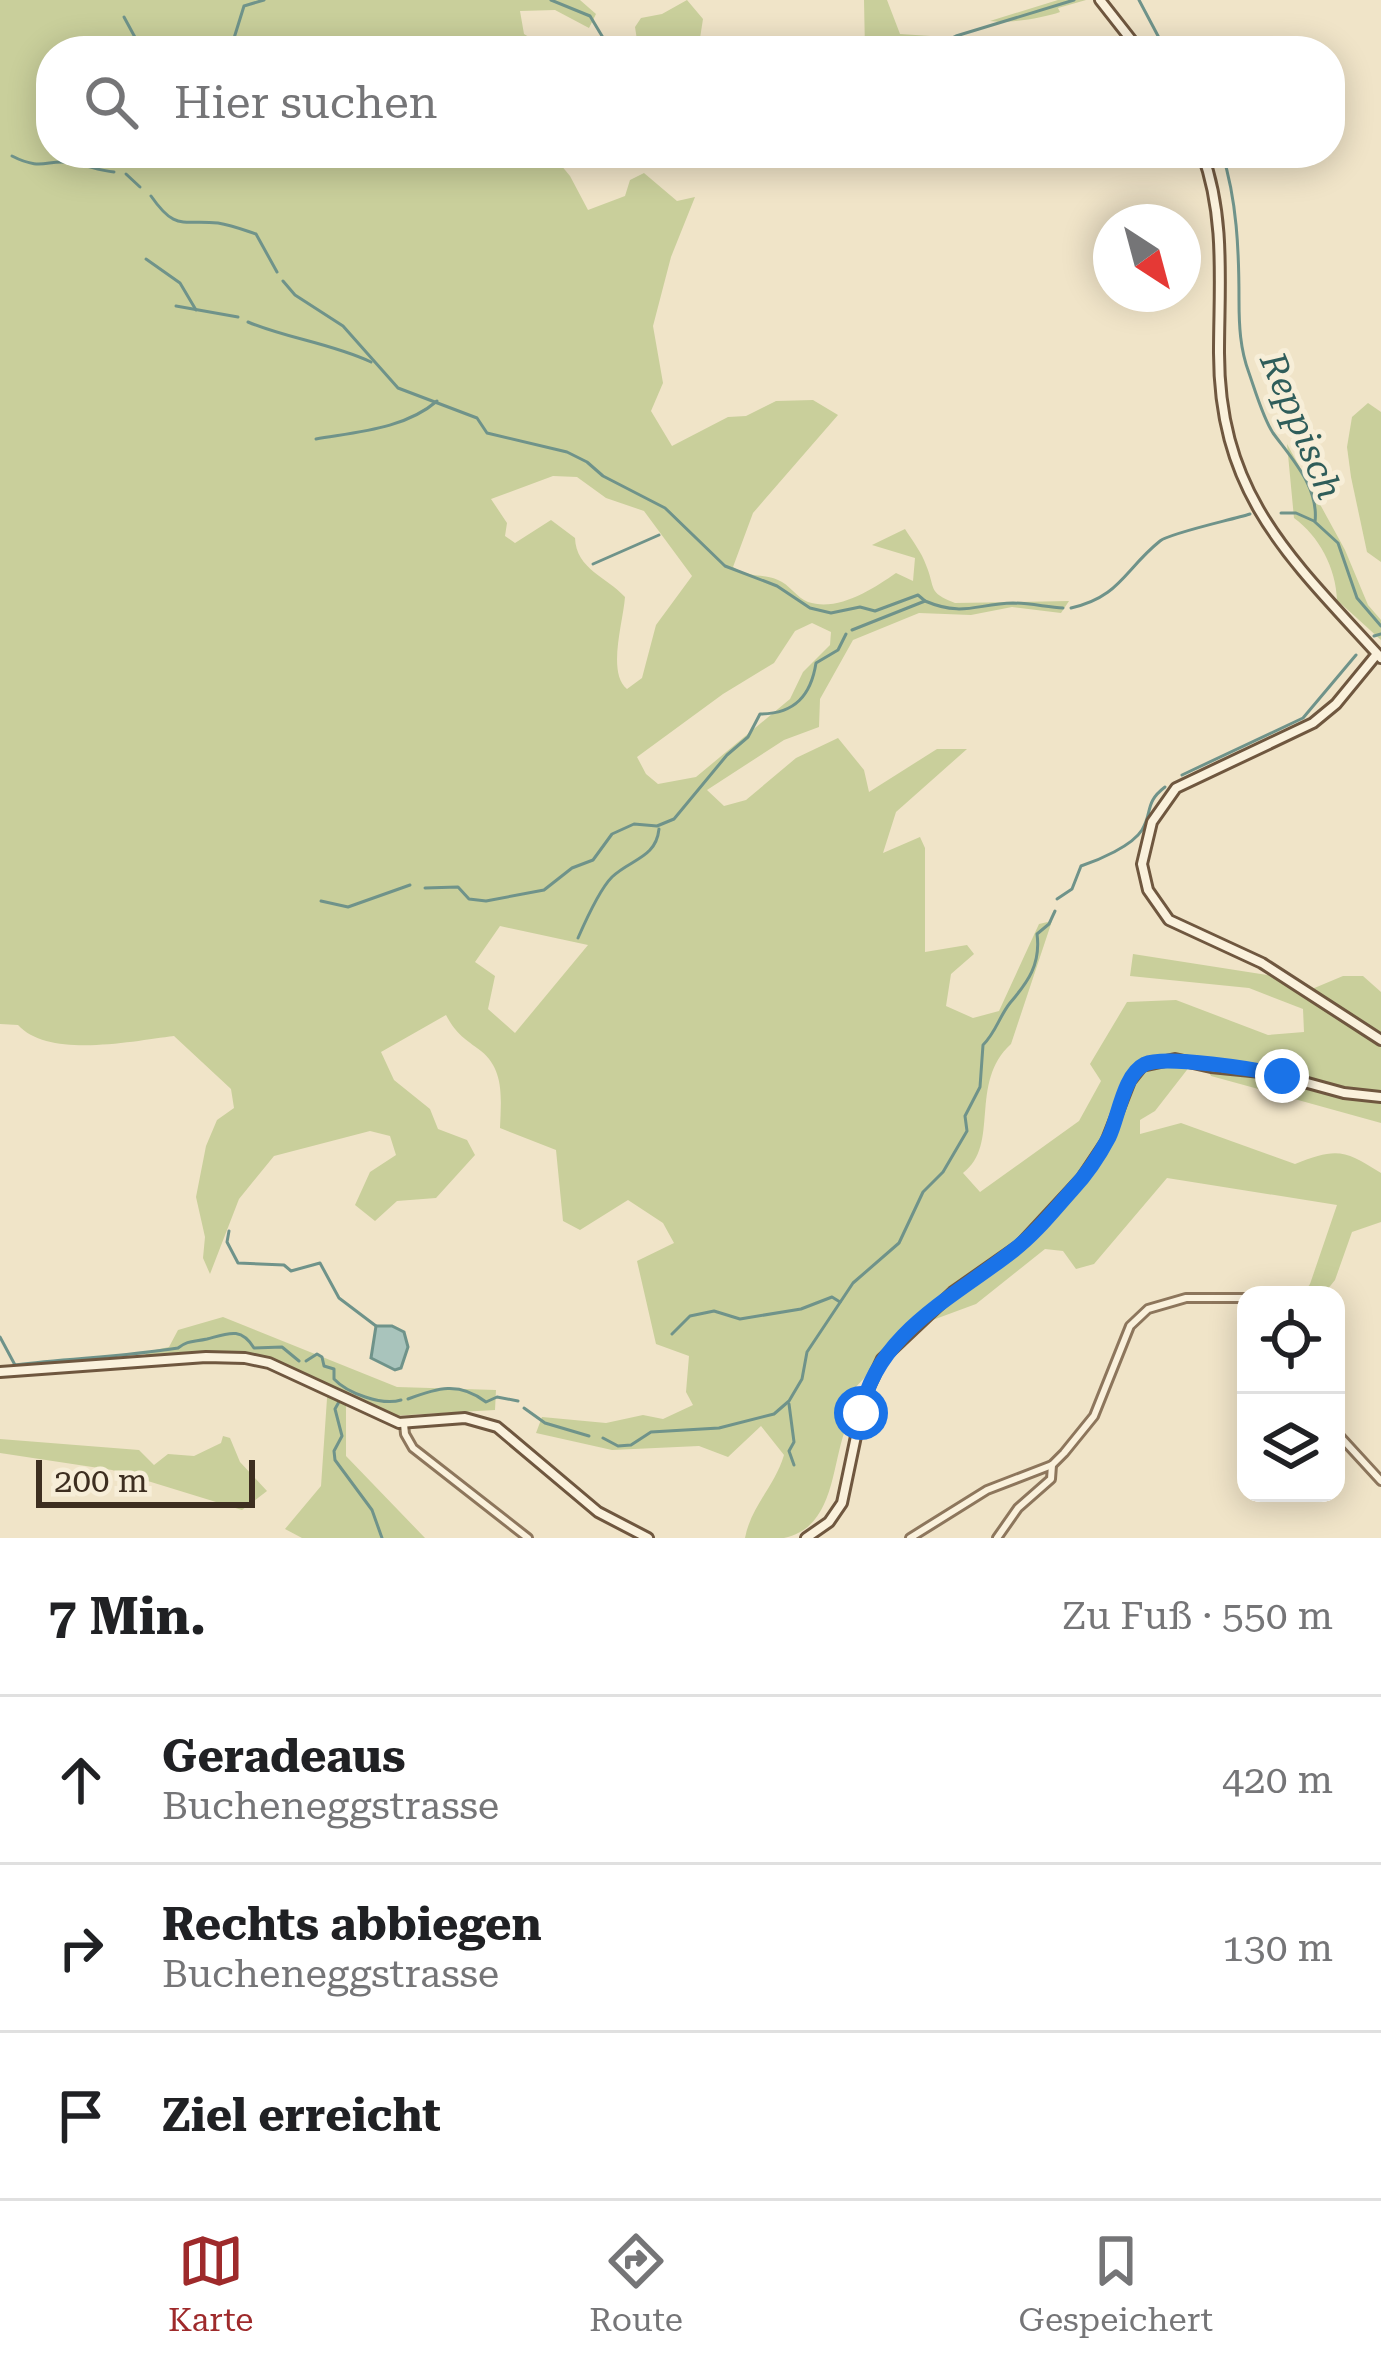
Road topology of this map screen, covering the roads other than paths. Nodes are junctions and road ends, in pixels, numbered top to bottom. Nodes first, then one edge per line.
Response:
1 (1100, 0) edge
2 (1128, 36) edge
3 (1206, 168) edge
4 (1379, 656) edge
5 (1381, 1040) edge
6 (1381, 1097) edge
7 (1237, 1298) edge
8 (0, 1372) edge
9 (404, 1424) junction
10 (1345, 1442) edge
11 (1052, 1465) junction
12 (1381, 1481) edge
13 (528, 1538) edge
14 (648, 1538) edge
15 (806, 1538) edge
16 (910, 1538) edge
17 (997, 1538) edge

1 - 2 street
3 - 4 street
4 - 5 street
6 - 15 street
7 - 11 street
8 - 9 street
9 - 13 street
9 - 14 street
10 - 12 street
11 - 16 street
11 - 17 street

